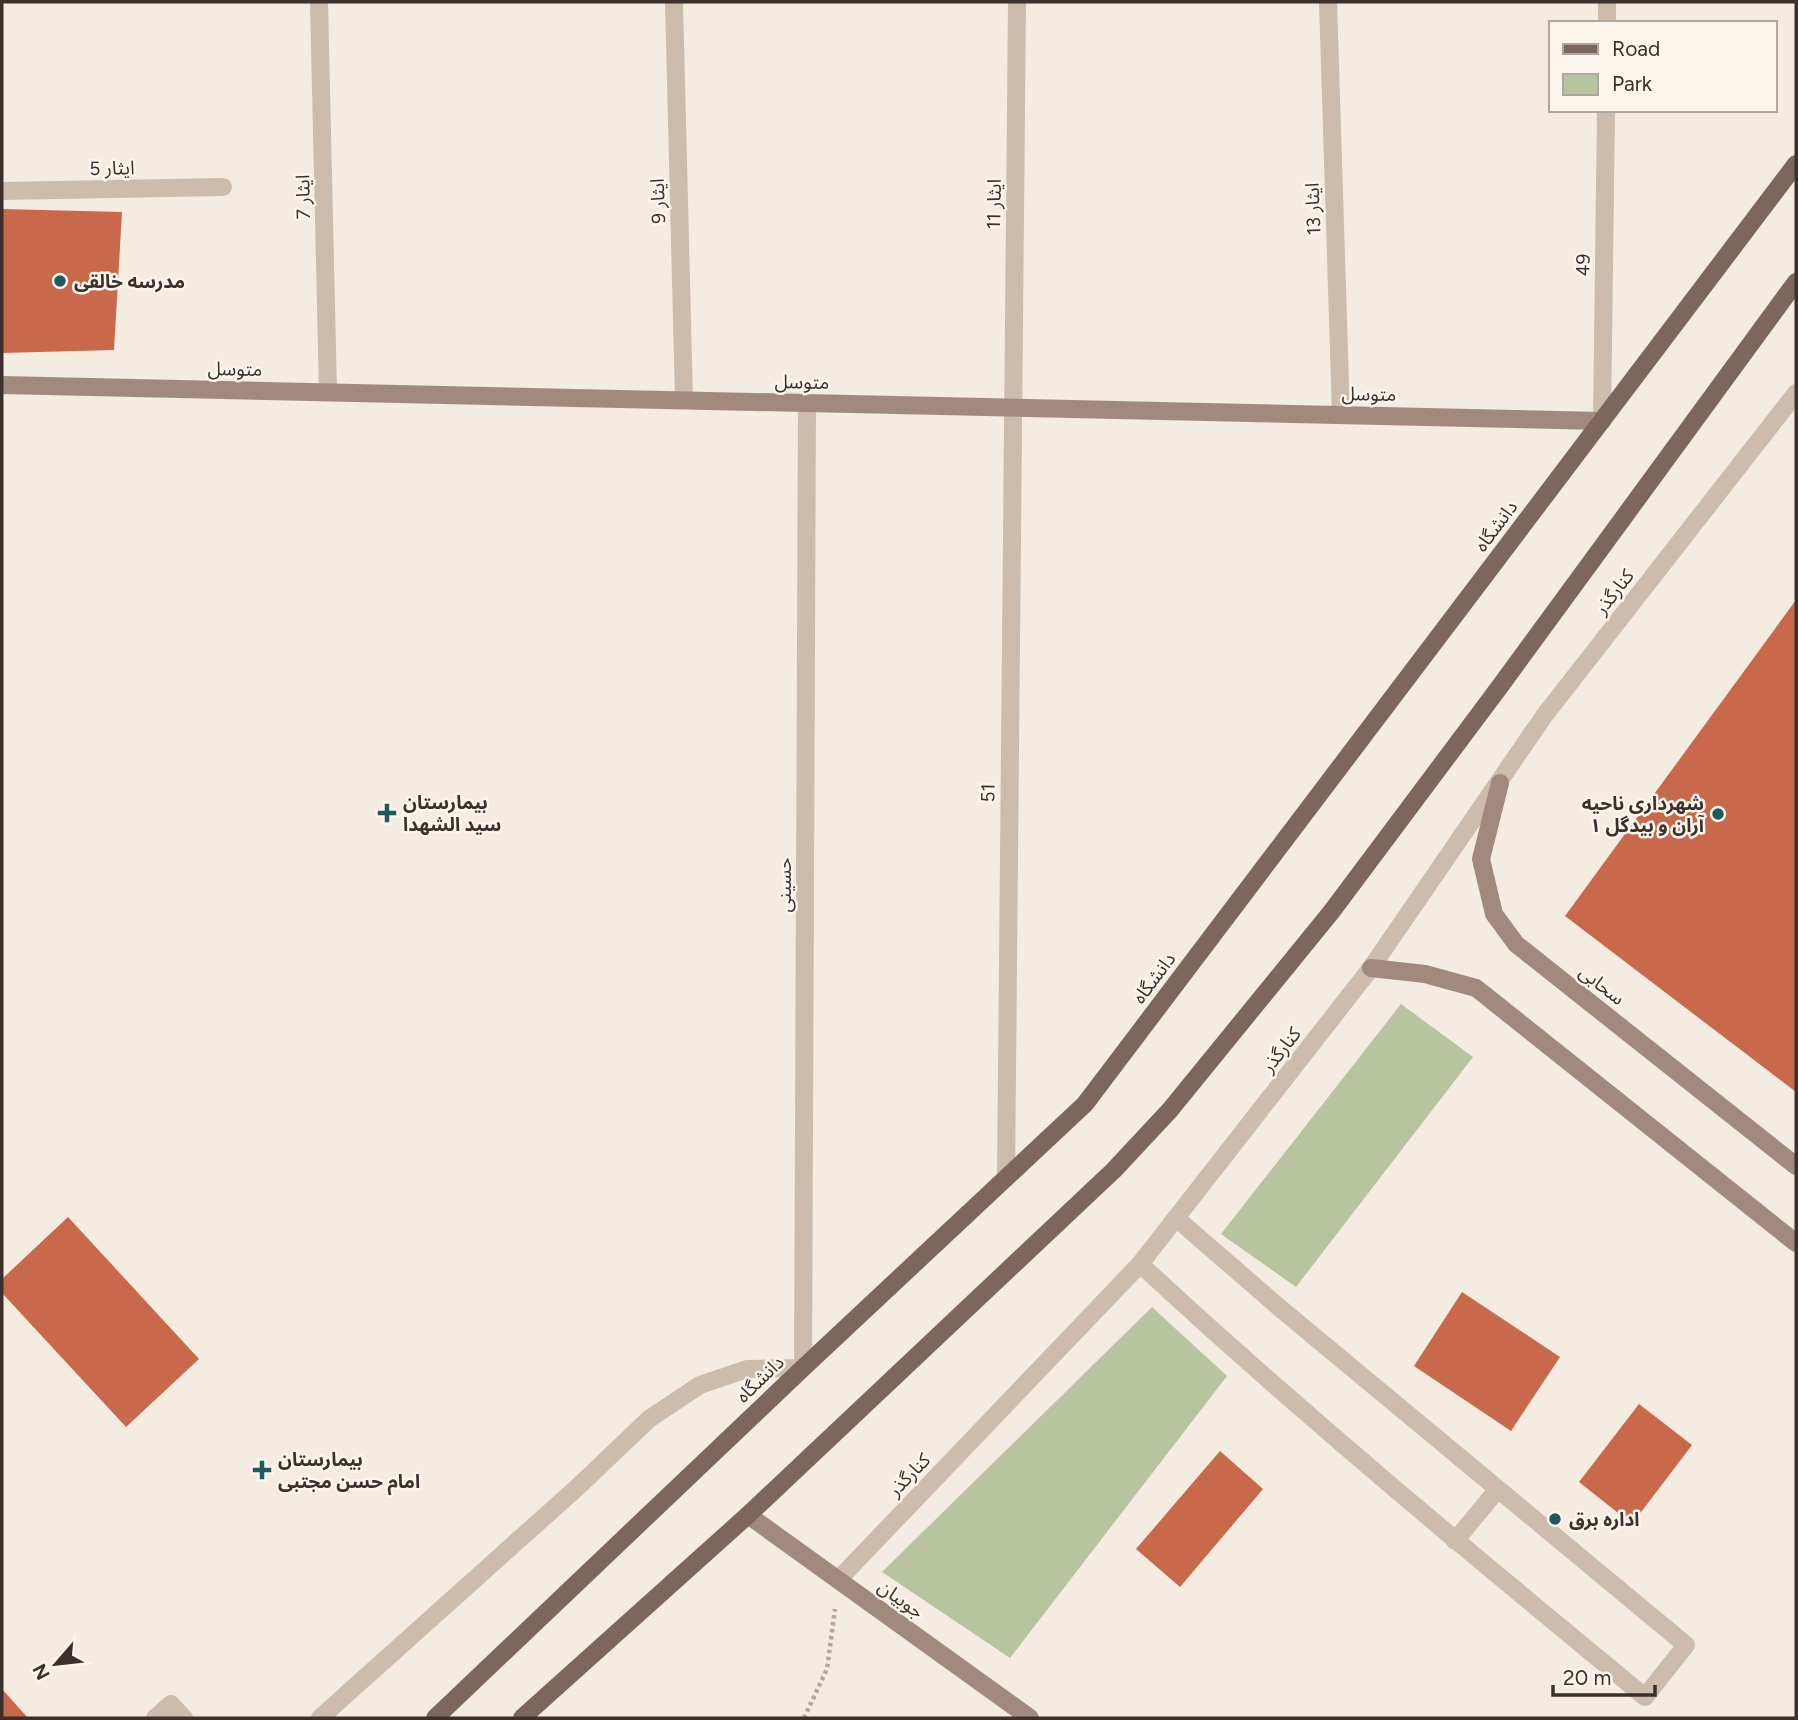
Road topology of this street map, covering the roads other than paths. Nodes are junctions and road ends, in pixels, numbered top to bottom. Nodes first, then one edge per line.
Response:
1 (319, 2) edge
2 (674, 2) edge
3 (1017, 2) edge
4 (1328, 2) edge
5 (1607, 2) edge
6 (1607, 21) edge
7 (1606, 112) edge
8 (1796, 164) edge
9 (223, 187) dead end
10 (2, 191) edge
11 (1796, 282) edge
12 (2, 385) edge
13 (328, 392) junction
14 (1796, 393) edge
15 (684, 400) junction
16 (807, 403) junction
17 (1013, 407) junction
18 (1341, 415) junction
19 (1602, 421) junction
20 (1500, 783) junction
21 (1371, 968) junction
22 (1796, 1166) edge
23 (1006, 1178) junction
24 (1176, 1218) junction
25 (1796, 1243) edge
26 (1140, 1264) junction
27 (803, 1368) junction
28 (1497, 1490) junction
29 (748, 1515) junction
30 (1455, 1541) junction
31 (838, 1580) junction
32 (155, 1718) edge
33 (184, 1718) edge
34 (320, 1718) edge
35 (435, 1718) edge
36 (522, 1718) edge
37 (1030, 1718) edge

1 - 13 street, ایثار 7
2 - 15 street, ایثار 9
3 - 17 street, ایثار 11
4 - 18 street, ایثار 13
5 - 6 street
7 - 19 street, 49
8 - 19 main road, دانشگاه
9 - 10 street, ایثار 5
11 - 29 main road
12 - 13 street, متوسل
13 - 15 street, متوسل
14 - 20 street, کنارگذر
15 - 16 street, متوسل
16 - 17 street, متوسل
16 - 27 street, حسینی
17 - 18 street, متوسل
17 - 23 street, 51
18 - 19 street, متوسل
19 - 23 main road, دانشگاه
20 - 21 street, کنارگذر
20 - 22 street, سحابی
21 - 24 street, کنارگذر
21 - 25 street
23 - 27 main road, دانشگاه
24 - 26 street, کنارگذر
24 - 28 street
26 - 30 street
26 - 31 street, کنارگذر
27 - 34 street
27 - 35 main road, دانشگاه
28 - 30 street
28 - 30 street
29 - 31 street, جوبیان
29 - 36 main road
31 - 37 street, جوبیان
32 - 33 street

